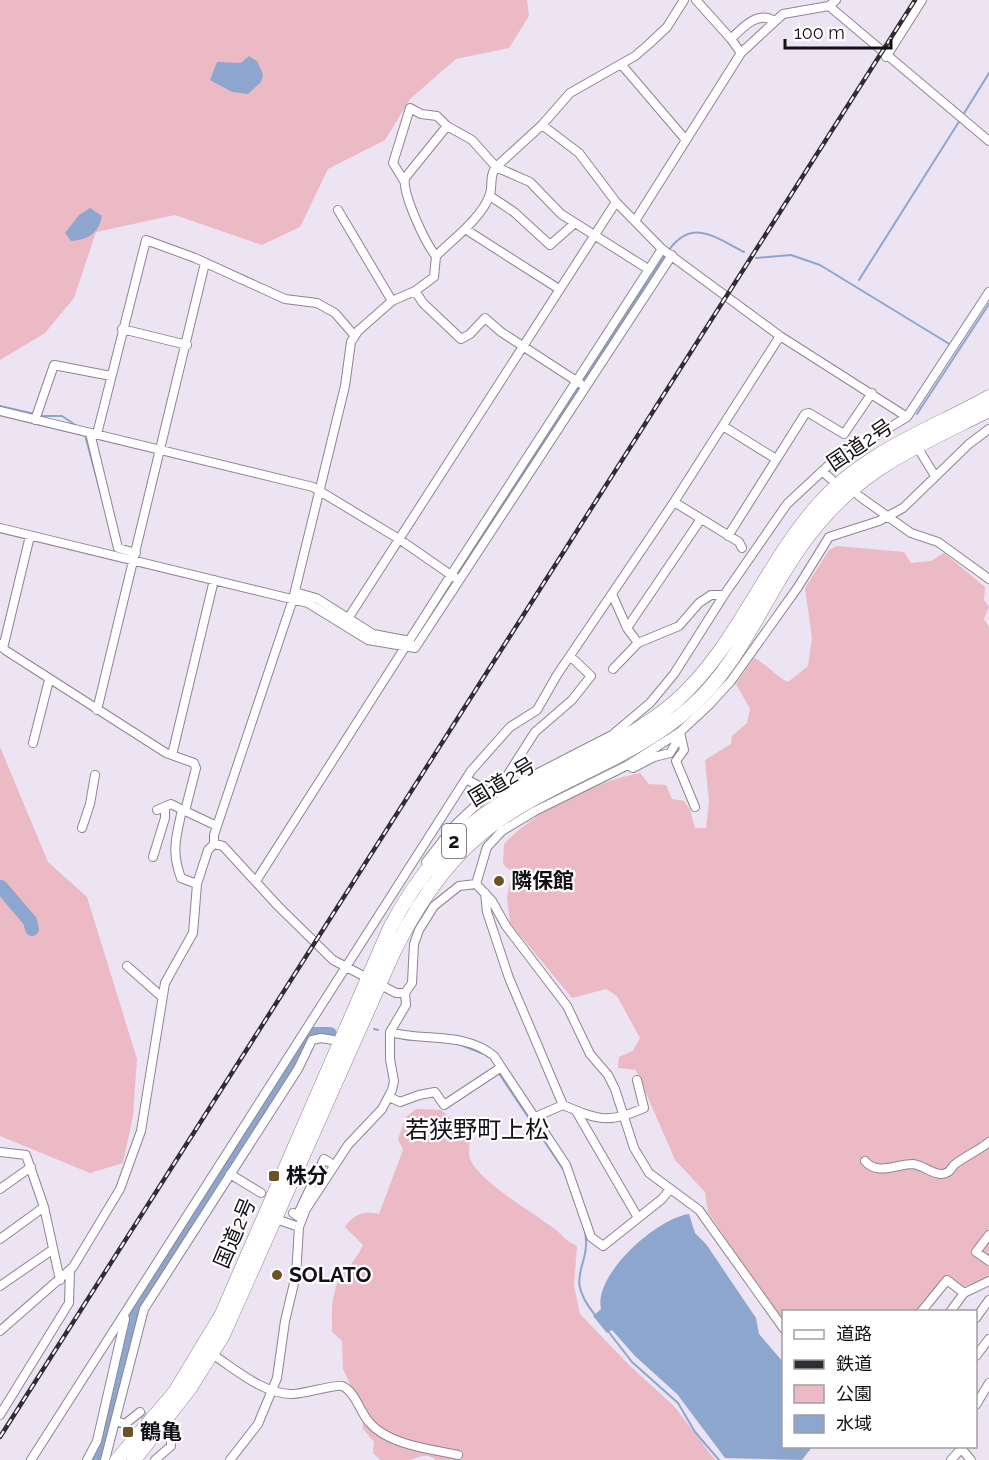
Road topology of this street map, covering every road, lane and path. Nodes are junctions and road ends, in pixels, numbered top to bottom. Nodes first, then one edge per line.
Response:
1 (684, 0) edge
2 (696, 0) edge
3 (922, 0) edge
4 (833, 3) edge
5 (811, 4) edge
6 (774, 21) junction
7 (731, 39) junction
8 (741, 53) junction
9 (886, 57) junction
10 (621, 64) junction
11 (542, 124) junction
12 (447, 126) junction
13 (685, 139) junction
14 (989, 141) edge
15 (496, 167) junction
16 (404, 181) junction
17 (490, 196) junction
18 (616, 202) junction
19 (338, 210) dead end
20 (635, 221) junction
21 (575, 223) junction
22 (465, 229) junction
23 (594, 236) junction
24 (667, 252) junction
25 (436, 256) junction
26 (206, 263) junction
27 (648, 269) junction
28 (559, 289) junction
29 (415, 291) junction
30 (989, 292) edge
31 (392, 301) junction
32 (122, 329) junction
33 (354, 334) junction
34 (780, 336) junction
35 (187, 345) junction
36 (522, 346) junction
37 (111, 376) junction
38 (581, 384) junction
39 (872, 393) junction
40 (989, 397) edge
41 (989, 410) edge
42 (0, 411) edge
43 (36, 416) junction
44 (907, 417) junction
45 (723, 426) junction
46 (989, 429) edge
47 (94, 434) junction
48 (916, 445) junction
49 (161, 451) junction
50 (776, 459) junction
51 (822, 471) junction
52 (935, 476) junction
53 (831, 479) dead end
54 (319, 490) junction
55 (859, 496) dead end
56 (674, 502) junction
57 (887, 518) junction
58 (701, 519) junction
59 (0, 528) edge
60 (30, 536) junction
61 (728, 536) junction
62 (399, 539) junction
63 (742, 548) dead end
64 (135, 557) junction
65 (454, 577) junction
66 (989, 579) edge
67 (214, 580) junction
68 (612, 594) junction
69 (294, 595) junction
70 (724, 595) junction
71 (349, 617) junction
72 (627, 628) junction
73 (638, 643) junction
74 (407, 644) junction
75 (1, 646) edge
76 (570, 656) junction
77 (613, 669) dead end
78 (49, 680) junction
79 (97, 710) junction
80 (677, 735) junction
81 (33, 743) dead end
82 (172, 755) junction
83 (95, 775) dead end
84 (466, 779) junction
85 (504, 789) junction
86 (490, 792) junction
87 (695, 807) dead end
88 (184, 810) junction
89 (217, 826) junction
90 (82, 828) dead end
91 (214, 844) junction
92 (153, 857) dead end
93 (419, 879) junction
94 (256, 881) junction
95 (197, 884) junction
96 (476, 884) junction
97 (486, 892) junction
98 (127, 966) dead end
99 (345, 969) junction
100 (374, 982) junction
101 (405, 993) junction
102 (162, 997) junction
103 (390, 1032) junction
104 (333, 1040) dead end
105 (285, 1061) junction
106 (297, 1068) junction
107 (498, 1070) junction
108 (637, 1080) dead end
109 (389, 1097) junction
110 (563, 1105) junction
111 (576, 1111) junction
112 (624, 1117) junction
113 (533, 1118) junction
114 (989, 1142) edge
115 (0, 1152) edge
116 (865, 1161) dead end
117 (334, 1165) junction
118 (31, 1167) junction
119 (230, 1174) junction
120 (0, 1189) edge
121 (670, 1189) junction
122 (261, 1193) dead end
123 (44, 1207) junction
124 (293, 1213) dead end
125 (637, 1216) junction
126 (276, 1219) junction
127 (299, 1227) junction
128 (989, 1235) edge
129 (0, 1239) edge
130 (52, 1251) junction
131 (989, 1261) edge
132 (70, 1270) junction
133 (60, 1280) junction
134 (989, 1281) edge
135 (0, 1286) edge
136 (964, 1293) junction
137 (989, 1300) edge
138 (922, 1310) edge
139 (951, 1310) edge
140 (977, 1315) edge
141 (125, 1316) junction
142 (140, 1324) junction
143 (782, 1328) edge
144 (0, 1330) edge
145 (989, 1339) edge
146 (212, 1354) junction
147 (977, 1354) edge
148 (989, 1384) edge
149 (273, 1390) junction
150 (977, 1401) edge
151 (140, 1412) dead end
152 (0, 1415) edge
153 (116, 1421) junction
154 (171, 1441) dead end
155 (960, 1448) edge
156 (458, 1455) dead end
157 (31, 1460) edge
158 (87, 1460) edge
159 (105, 1460) edge
160 (117, 1460) edge
161 (134, 1460) edge
162 (155, 1460) edge
163 (230, 1460) edge
164 (951, 1460) edge
165 (970, 1460) edge

1 - 10 street
2 - 7 street
3 - 9 street
4 - 5 street
4 - 9 street
5 - 6 street
6 - 7 street
6 - 8 street
7 - 8 street
8 - 13 street
9 - 14 street
10 - 11 street
10 - 13 street
11 - 15 street
11 - 18 street
12 - 15 street
12 - 16 street
12 - 16 street
13 - 20 street
15 - 17 street
15 - 21 street
16 - 25 street
17 - 21 street
17 - 22 street
18 - 20 street
18 - 23 street
19 - 31 street
20 - 24 street
21 - 23 street
22 - 25 street
22 - 28 street
23 - 27 street
23 - 28 street
24 - 27 street
24 - 34 street
24 - 38 street
25 - 29 street
26 - 32 street
26 - 33 street
26 - 35 street
27 - 38 street
28 - 36 street
29 - 31 street
29 - 36 street
30 - 44 street
31 - 33 street
32 - 35 street
32 - 37 street
33 - 54 street
34 - 39 street
34 - 45 street
35 - 49 street
36 - 38 street
36 - 62 street
37 - 43 street
37 - 47 street
38 - 65 street
38 - 74 street
39 - 44 street
39 - 50 street
40 - 93 highway, 国道2号 / 2
41 - 48 highway, 国道2号 / 2
42 - 43 street
43 - 47 street
44 - 51 street
45 - 50 street
45 - 56 street
46 - 52 street
47 - 49 street
47 - 64 street
48 - 52 street
48 - 100 highway, 国道2号 / 2
49 - 54 street
49 - 64 street
50 - 61 street
51 - 53 street
51 - 70 street
52 - 57 street
54 - 62 street
54 - 69 street
55 - 57 street
56 - 58 street
56 - 68 street
57 - 66 street
57 - 80 street
58 - 61 street
58 - 72 street
59 - 60 street
60 - 64 street
60 - 75 street
61 - 63 street
62 - 65 street
62 - 71 street
64 - 67 street
64 - 79 street
65 - 74 street
67 - 69 street
67 - 82 street
68 - 72 street
68 - 76 street
69 - 71 street
69 - 74 street
69 - 89 street
70 - 73 street
70 - 85 street
71 - 74 street
72 - 73 street
73 - 77 street
74 - 94 street
75 - 78 street
76 - 84 street
76 - 85 street
78 - 79 street
78 - 81 street
79 - 82 street
80 - 87 street
80 - 96 street
82 - 88 street
83 - 90 street
84 - 86 street
84 - 99 street
85 - 86 street
86 - 93 street
88 - 89 street
88 - 92 street
88 - 95 street
89 - 91 street
91 - 94 street
91 - 95 street
93 - 100 highway, 国道2号 / 2
94 - 99 street
95 - 102 street
96 - 97 street
96 - 101 street
97 - 110 street
97 - 112 street
98 - 102 street
99 - 100 street
99 - 105 street
100 - 101 street
100 - 126 highway, 国道2号 / 2
100 - 160 highway, 国道2号 / 2
101 - 103 street
102 - 132 street
103 - 107 street
103 - 109 street
104 - 106 street
105 - 106 street
105 - 141 street
106 - 119 street
107 - 109 street
107 - 113 street
108 - 112 street
109 - 117 street
110 - 111 street
110 - 113 street
111 - 112 street
111 - 125 street
112 - 121 street
113 - 125 street
114 - 116 street
115 - 118 street
117 - 124 street
117 - 127 street
118 - 120 street
118 - 123 street
119 - 122 street
119 - 142 street
121 - 125 street
121 - 143 street
123 - 129 street
123 - 130 street
126 - 127 street
126 - 146 highway, 国道2号 / 2
127 - 149 street
128 - 131 street
130 - 133 street
130 - 135 street
132 - 133 street
132 - 152 street
133 - 144 street
134 - 136 street
136 - 138 street
136 - 139 street
137 - 140 street
141 - 142 street
141 - 157 street
141 - 158 street
142 - 153 street
145 - 147 street
146 - 149 street
146 - 161 highway, 国道2号 / 2
148 - 150 street
149 - 156 street
149 - 163 street
151 - 153 street
153 - 159 street
154 - 162 street
155 - 164 street
155 - 165 street

